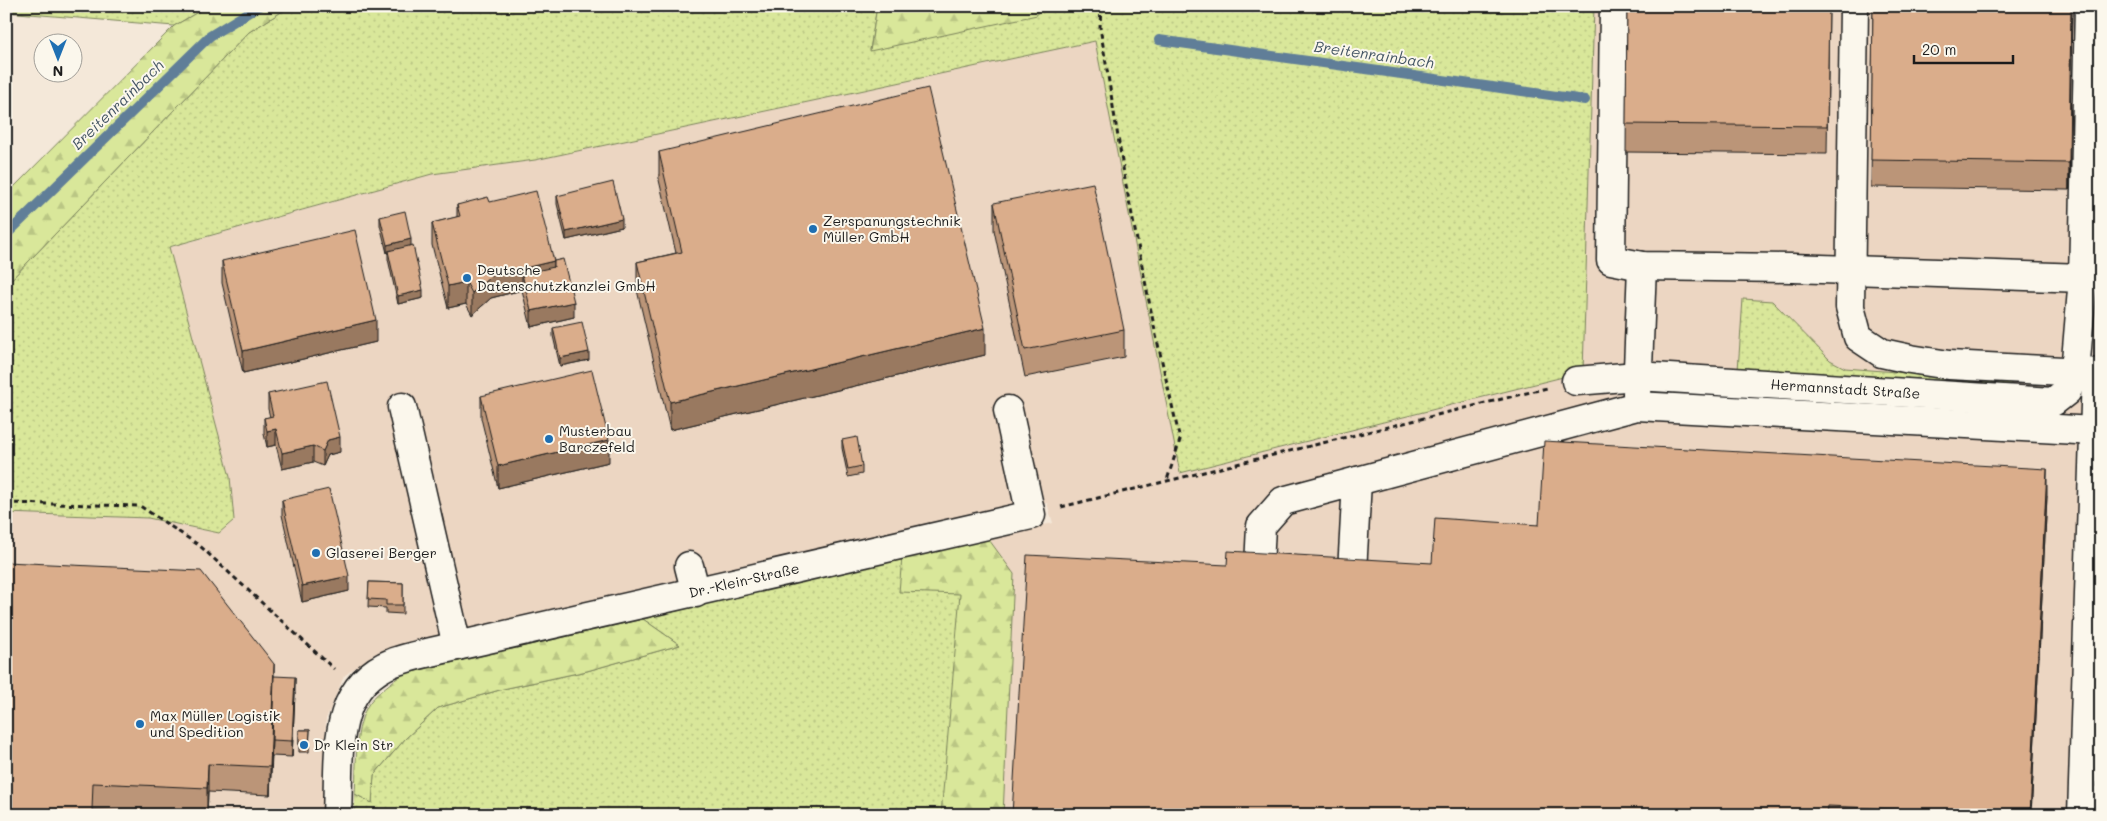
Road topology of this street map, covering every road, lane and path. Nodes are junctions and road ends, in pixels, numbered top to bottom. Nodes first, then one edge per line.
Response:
1 (1101, 6) edge
2 (1614, 6) edge
3 (1854, 6) edge
4 (2089, 6) edge
5 (1642, 266) junction
6 (1852, 270) junction
7 (2083, 278) junction
8 (2091, 373) edge
9 (1637, 376) junction
10 (1576, 381) joint
11 (402, 406) dead end
12 (1637, 406) junction
13 (1008, 410) dead end
14 (2095, 431) junction
15 (1167, 480) junction
16 (1356, 481) junction
17 (6, 503) edge
18 (1031, 515) junction
19 (690, 566) dead end
20 (1259, 566) edge
21 (1352, 572) edge
22 (696, 592) junction
23 (457, 646) junction
24 (356, 689) junction
25 (337, 815) edge
26 (2082, 815) edge

1 - 15 path
2 - 5 street
3 - 6 street
4 - 7 street
5 - 6 street
5 - 9 street
6 - 7 street
6 - 8 street
7 - 8 street
8 - 9 street, Hermannstadt Straße
8 - 14 street
9 - 10 street, Hermannstadt Straße
9 - 12 street
10 - 15 path
11 - 23 street
12 - 14 street
12 - 16 street
13 - 18 street
14 - 26 street
15 - 18 path
16 - 20 street
16 - 21 street
17 - 24 path
18 - 22 street, Dr.-Klein-Straße
19 - 22 street
22 - 23 street, Dr.-Klein-Straße
23 - 24 street, Dr.-Klein-Straße
24 - 25 street, Dr.-Klein-Straße

